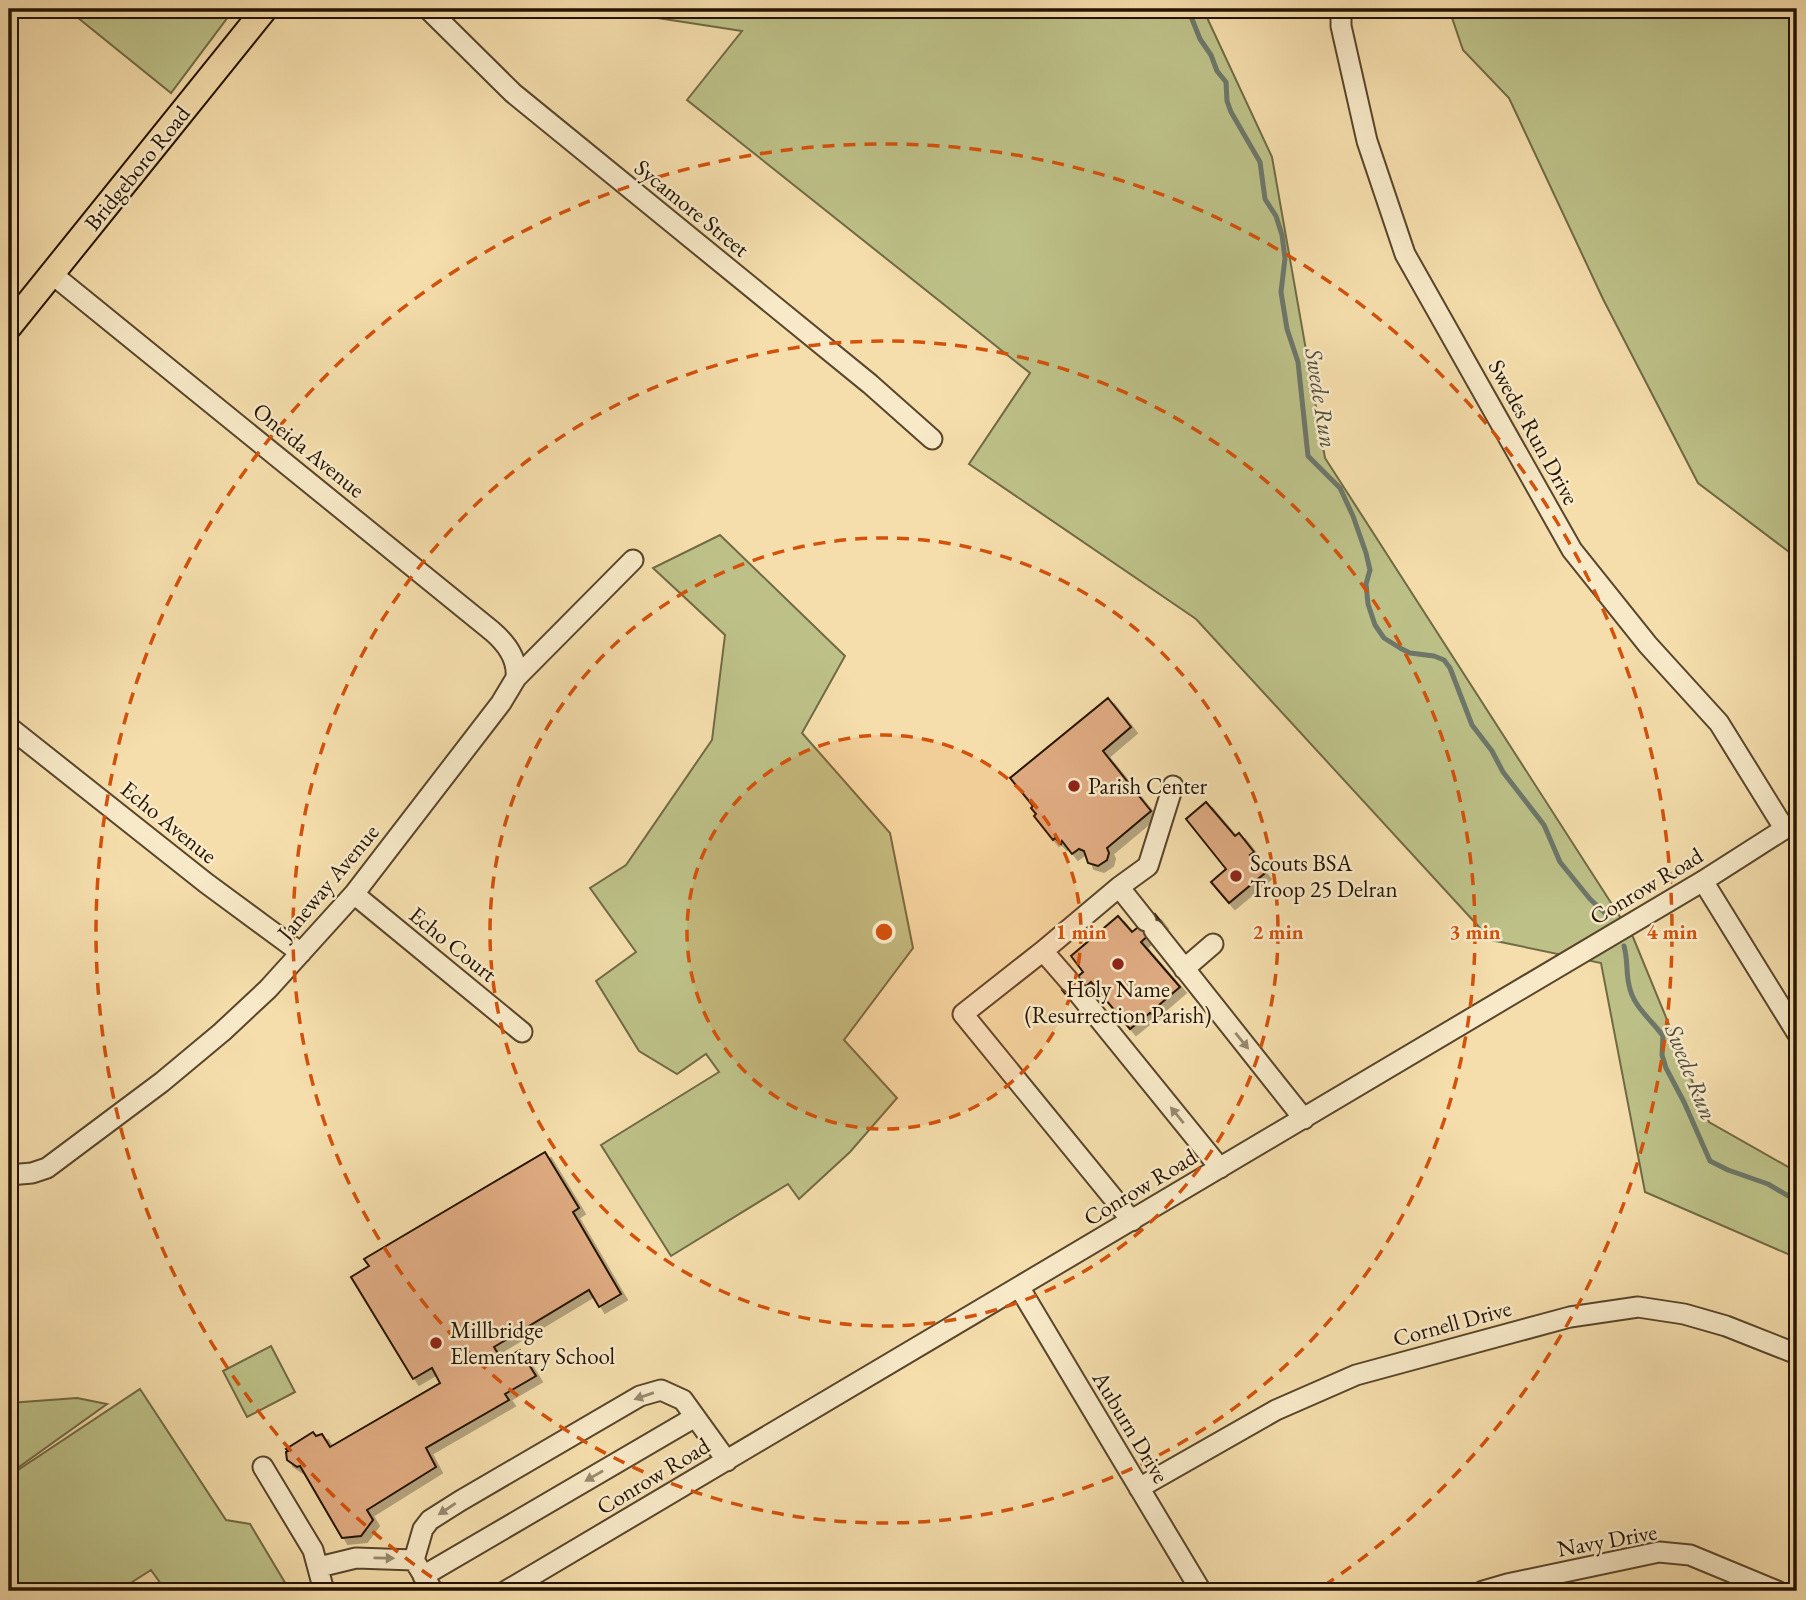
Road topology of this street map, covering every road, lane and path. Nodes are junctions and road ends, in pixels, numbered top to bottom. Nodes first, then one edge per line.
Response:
1 (265, 9) edge
2 (428, 9) edge
3 (1341, 9) edge
4 (52, 274) junction
5 (9, 327) edge
6 (932, 439) dead end
7 (633, 560) dead end
8 (516, 678) junction
9 (9, 727) edge
10 (1173, 786) dead end
11 (1791, 824) edge
12 (1703, 881) junction
13 (1118, 887) junction
14 (354, 894) junction
15 (1213, 944) dead end
16 (1044, 951) junction
17 (301, 953) junction
18 (1184, 969) junction
19 (523, 1032) dead end
20 (1797, 1033) edge
21 (1304, 1119) junction
22 (1220, 1168) junction
23 (9, 1175) edge
24 (1132, 1220) junction
25 (1019, 1287) junction
26 (1797, 1354) edge
27 (695, 1417) junction
28 (727, 1461) junction
29 (263, 1467) dead end
30 (1139, 1488) junction
31 (319, 1567) junction
32 (424, 1576) edge
33 (324, 1591) edge
34 (506, 1591) edge
35 (1201, 1591) edge
36 (1483, 1591) edge
37 (1777, 1591) edge

1 - 4 main road, Bridgeboro Road
2 - 6 street, Sycamore Street
3 - 11 street, Swedes Run Drive
4 - 5 main road, Bridgeboro Road
4 - 8 street, Oneida Avenue
7 - 8 street, Janeway Avenue
8 - 14 street, Janeway Avenue
9 - 17 street, Echo Avenue
10 - 13 street
11 - 12 street, Conrow Road
12 - 20 street
12 - 21 street, Conrow Road
13 - 16 street
13 - 18 street
14 - 17 street, Janeway Avenue
14 - 19 street, Echo Court
15 - 18 street
22 -> 16 street
16 - 24 street
17 - 23 street, Janeway Avenue
18 -> 21 street
21 - 22 street, Conrow Road
22 - 24 street, Conrow Road
24 - 25 street, Conrow Road
25 - 28 street, Conrow Road
25 - 30 street, Auburn Drive
26 - 30 street, Cornell Drive
27 - 28 street
27 -> 32 street
27 -> 32 street
28 - 34 street, Conrow Road
29 - 31 street
30 - 35 street, Auburn Drive
31 -> 32 street
31 - 33 street
36 - 37 street, Navy Drive

